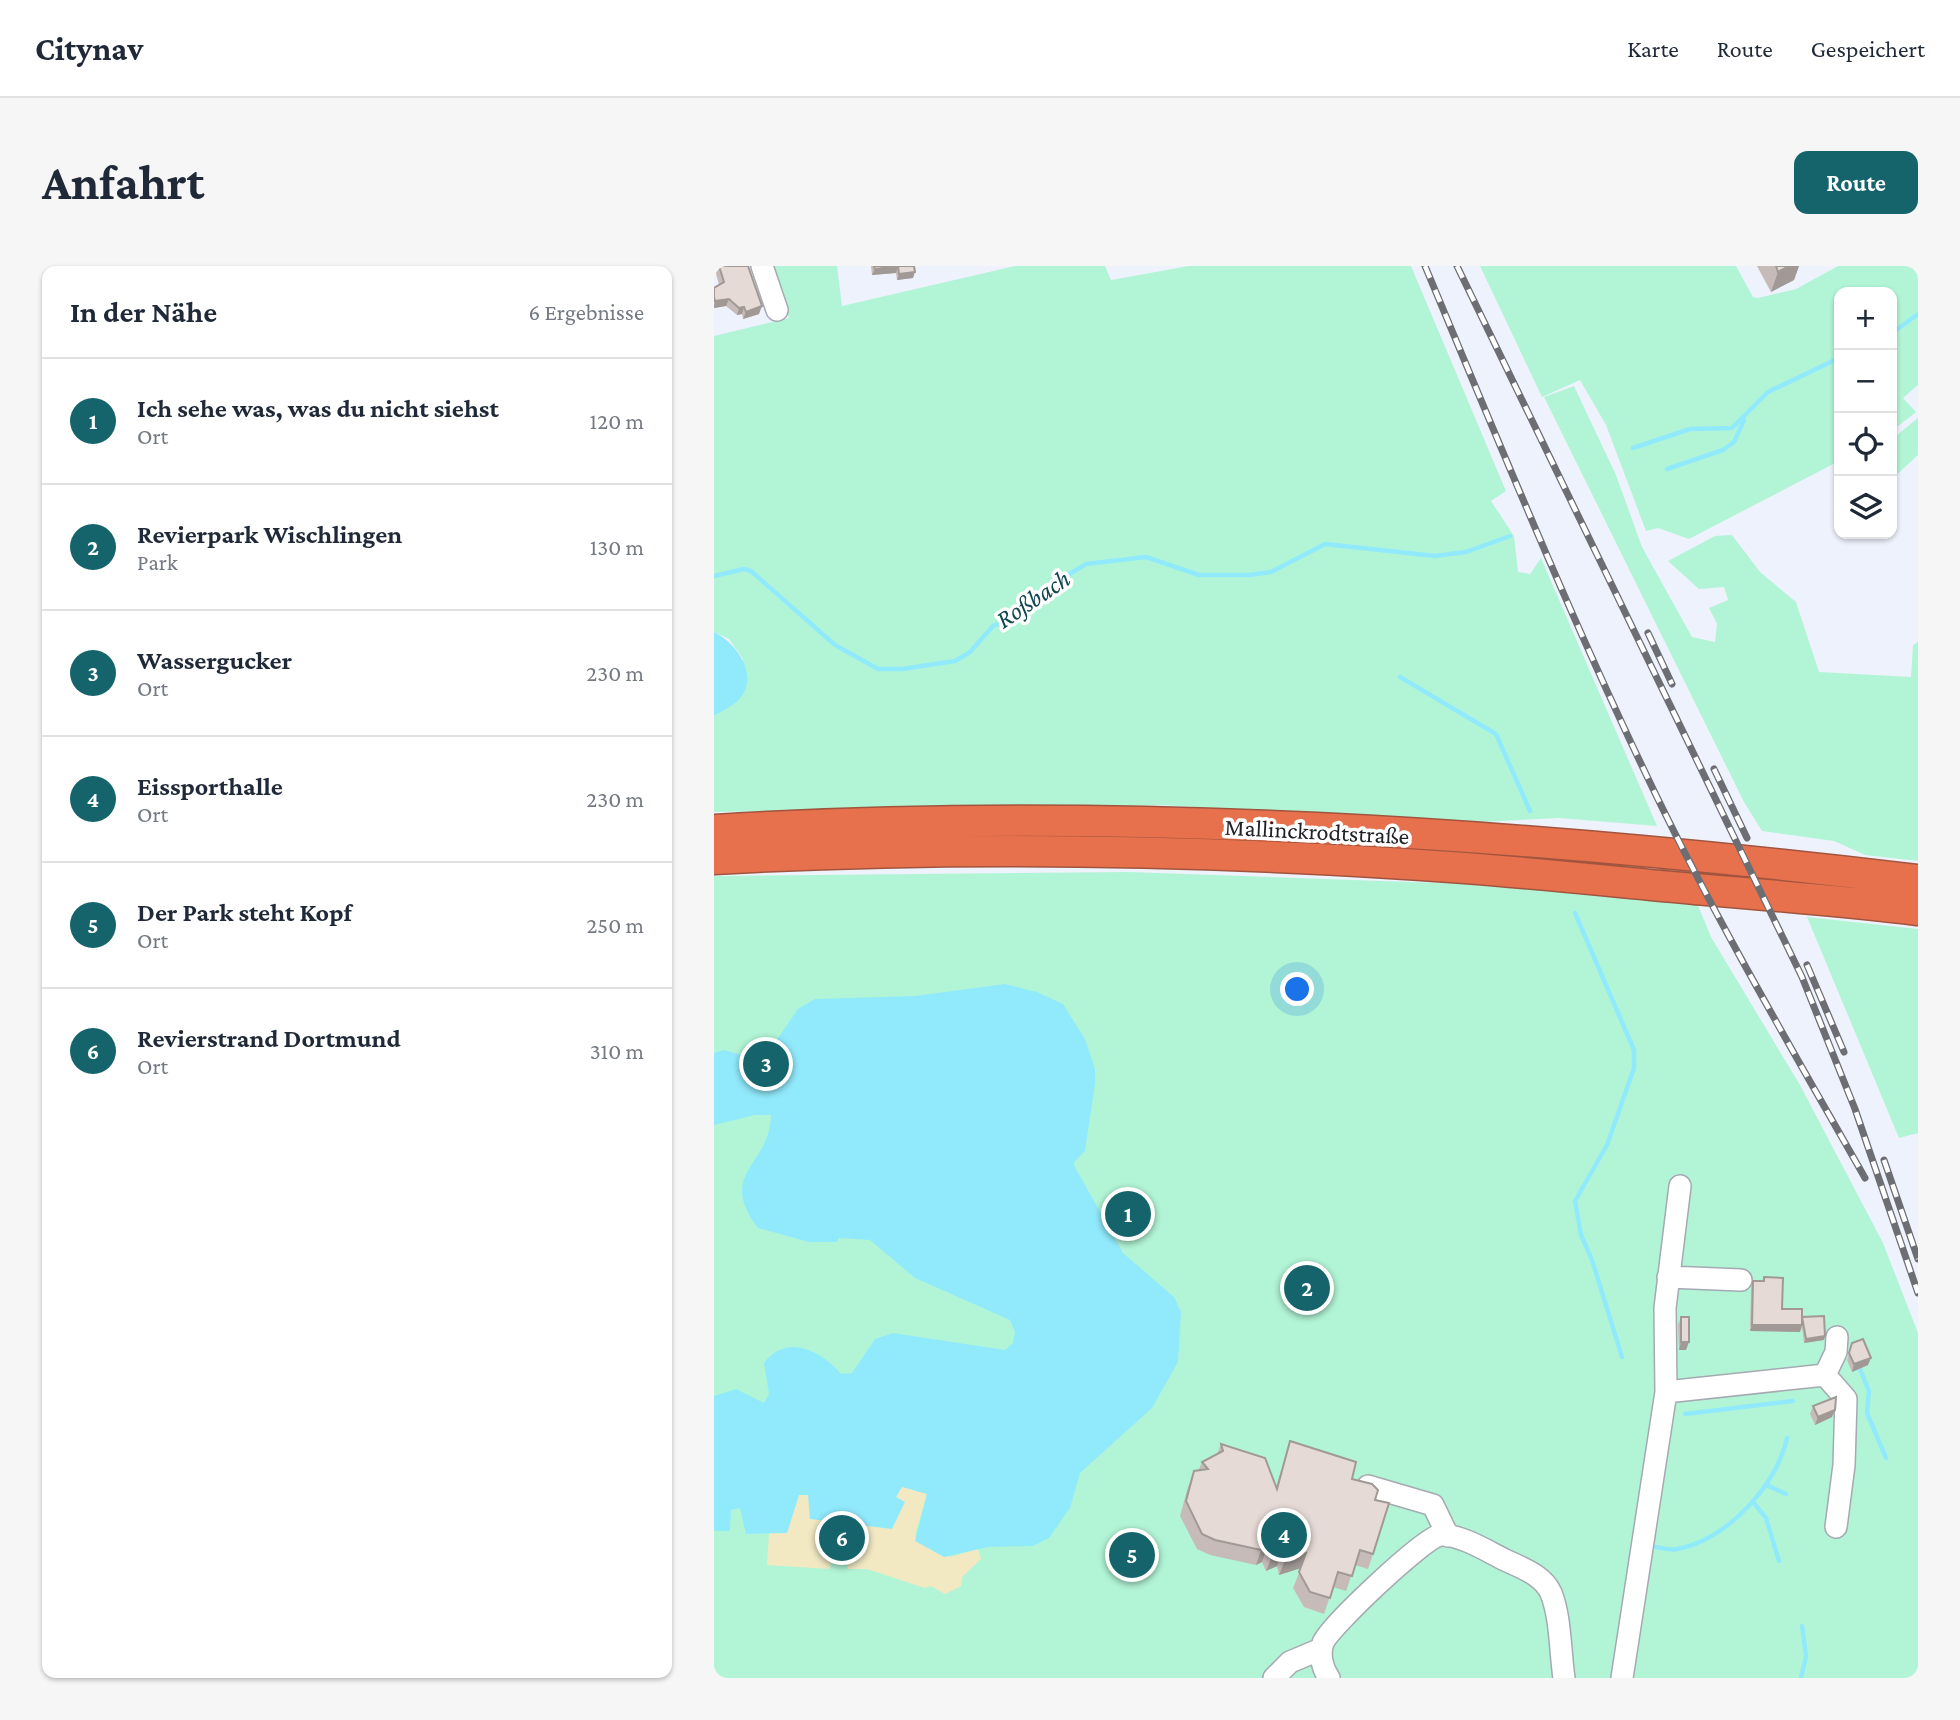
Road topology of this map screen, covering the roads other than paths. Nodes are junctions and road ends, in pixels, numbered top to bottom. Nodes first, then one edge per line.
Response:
1 (762, 266) edge
2 (777, 310) dead end
3 (714, 830) edge
4 (714, 859) edge
5 (1918, 880) edge
6 (1918, 910) edge
7 (1680, 1186) dead end
8 (1668, 1277) junction
9 (1741, 1280) dead end
10 (1838, 1338) dead end
11 (1825, 1375) junction
12 (1666, 1392) junction
13 (1368, 1486) edge
14 (1836, 1527) dead end
15 (1448, 1536) junction
16 (1321, 1649) junction
17 (1273, 1678) edge
18 (1329, 1678) edge
19 (1564, 1678) edge
20 (1622, 1678) edge

1 - 2 street
3 - 5 highway, Mallinckrodtstraße
4 - 6 highway, Mallinckrodtstraße
7 - 8 street
8 - 9 street
8 - 12 street
10 - 11 street
11 - 12 street
11 - 14 street
12 - 20 street
13 - 15 street
15 - 16 street
15 - 19 street
16 - 17 street
16 - 18 street

